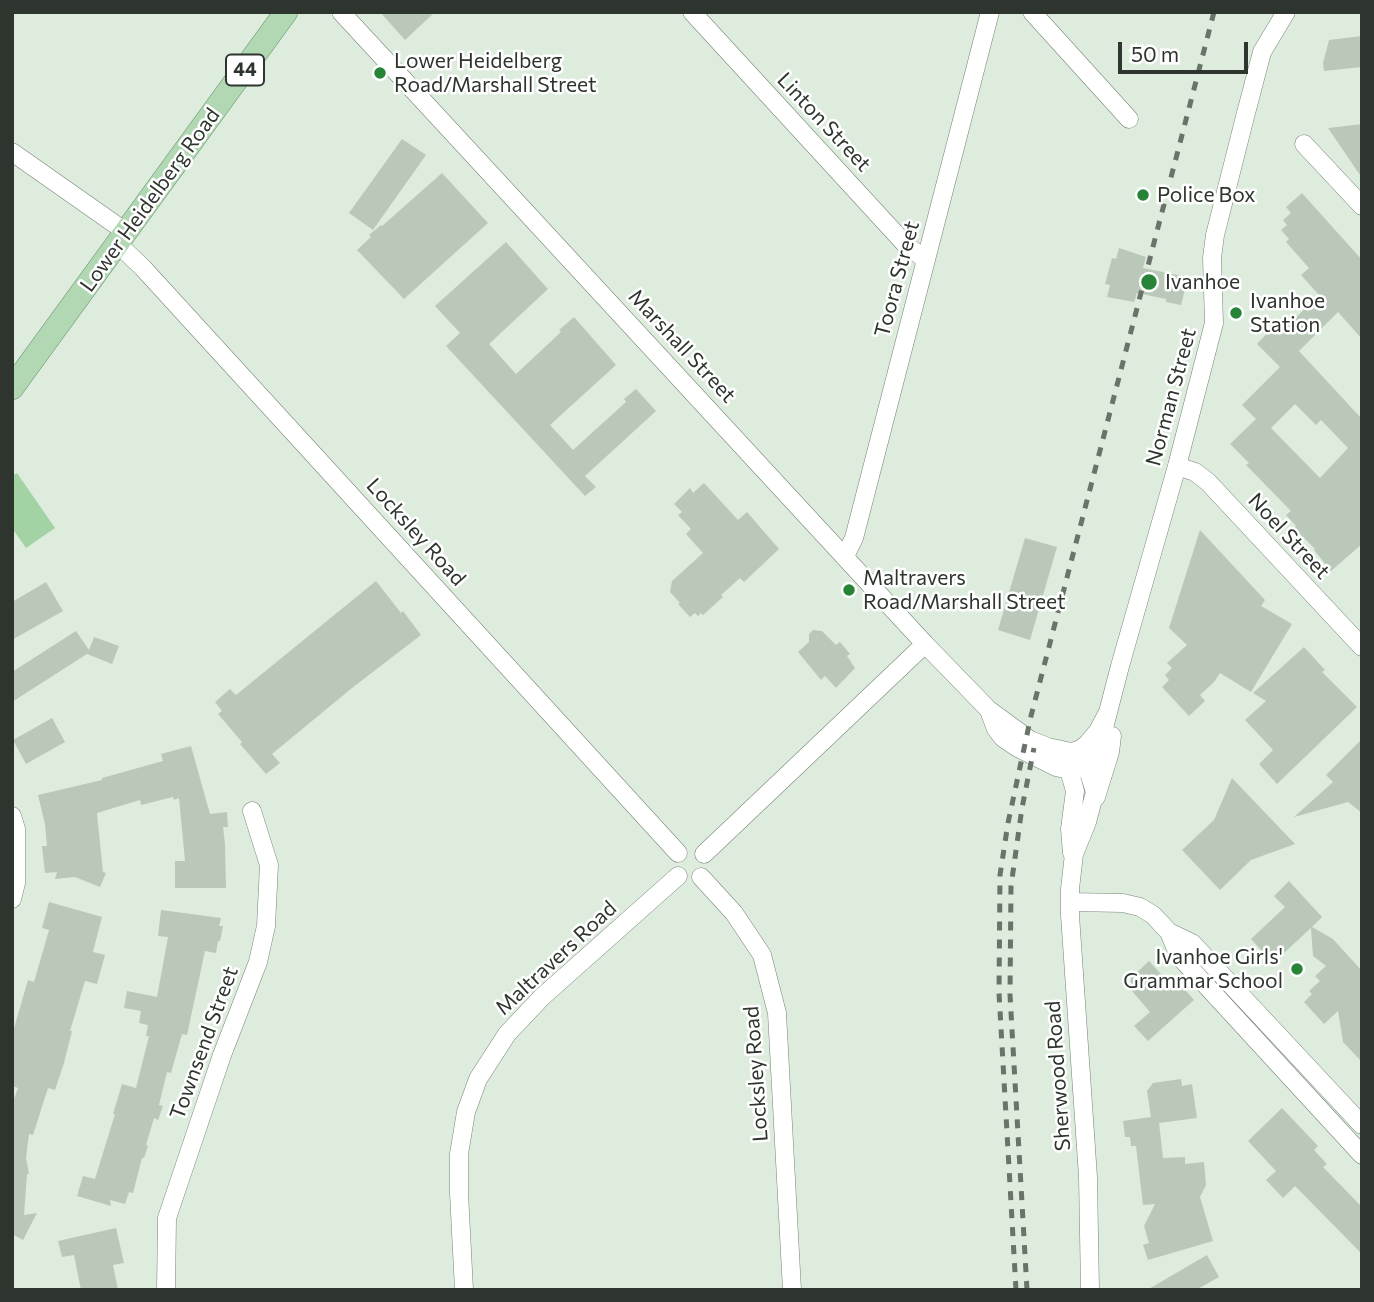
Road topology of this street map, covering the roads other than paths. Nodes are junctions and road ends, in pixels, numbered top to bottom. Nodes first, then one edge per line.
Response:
1 (286, 12) edge
2 (341, 12) edge
3 (692, 12) edge
4 (990, 12) edge
5 (1032, 12) edge
6 (1286, 12) edge
7 (1129, 119) dead end
8 (1304, 144) dead end
9 (12, 152) edge
10 (1362, 206) edge
11 (122, 238) junction
12 (926, 260) junction
13 (12, 388) edge
14 (1177, 466) junction
15 (845, 556) junction
16 (925, 644) junction
17 (1362, 647) edge
18 (1109, 706) junction
19 (1076, 762) junction
20 (252, 811) dead end
21 (1090, 813) junction
22 (12, 816) edge
23 (678, 853) junction
24 (704, 854) junction
25 (1073, 860) junction
26 (678, 876) junction
27 (701, 877) junction
28 (12, 899) edge
29 (1070, 902) junction
30 (1169, 932) junction
31 (1362, 1125) edge
32 (1362, 1156) edge
33 (1090, 1281) edge
34 (166, 1290) edge
35 (464, 1290) edge
36 (792, 1290) edge
37 (1101, 1290) edge

1 - 11 main road, Lower Heidelberg Road / 44
2 - 15 street, Marshall Street
3 - 12 street, Linton Street
4 - 12 street, Toora Street
5 - 7 street
6 - 14 street, Norman Street
8 - 10 street
9 - 11 street, Locksley Road
11 - 13 main road, Lower Heidelberg Road / 44
11 - 23 street, Locksley Road
12 - 15 street, Toora Street
14 - 17 street, Noel Street
14 - 18 street, Norman Street
15 - 16 street, Marshall Street
16 - 19 street, Marshall Street
16 - 24 street
18 - 19 street, Norman Street
18 - 21 street
19 - 21 street, Sherwood Road
19 - 25 street, Sherwood Road
20 - 34 street, Townsend Street
21 - 25 street, Sherwood Road
22 - 28 street
23 - 24 street
23 - 26 street
24 - 27 street
25 - 29 street, Sherwood Road
26 - 27 street
26 - 35 street, Maltravers Road
27 - 36 street, Locksley Road
29 - 30 street
29 - 33 street, Sherwood Road
30 - 31 street
30 - 32 street
33 - 37 street

